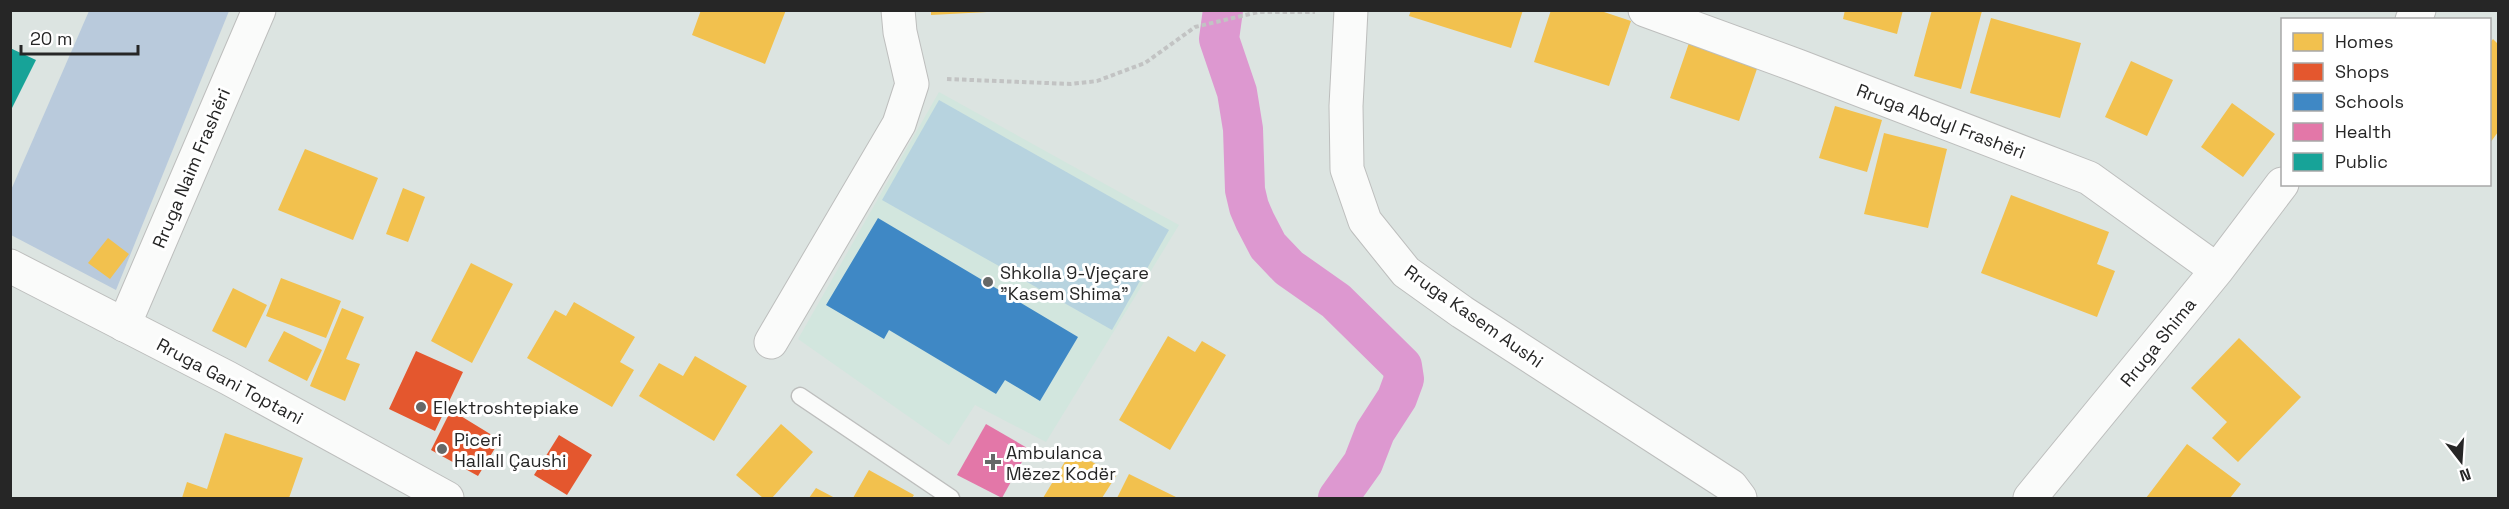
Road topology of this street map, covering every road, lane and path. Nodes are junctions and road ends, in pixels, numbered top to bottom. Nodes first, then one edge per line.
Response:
1 (259, 10) edge
2 (898, 10) edge
3 (1645, 10) edge
4 (1351, 17) edge
5 (912, 84) junction
6 (2281, 186) edge
7 (10, 266) edge
8 (2217, 270) junction
9 (124, 324) junction
10 (771, 342) dead end
11 (800, 396) dead end
12 (447, 498) edge
13 (950, 498) edge
14 (1740, 498) edge
15 (2030, 498) edge

1 - 9 street, Rruga Naim Frashëri
2 - 5 street
3 - 8 street, Rruga Abdyl Frashëri
4 - 5 path
4 - 14 street, Rruga Kasem Aushi
5 - 10 street
6 - 8 street, Rruga Shima
7 - 9 street, Rruga Gani Toptani
8 - 15 street, Rruga Shima
9 - 12 street, Rruga Gani Toptani
11 - 13 lane

